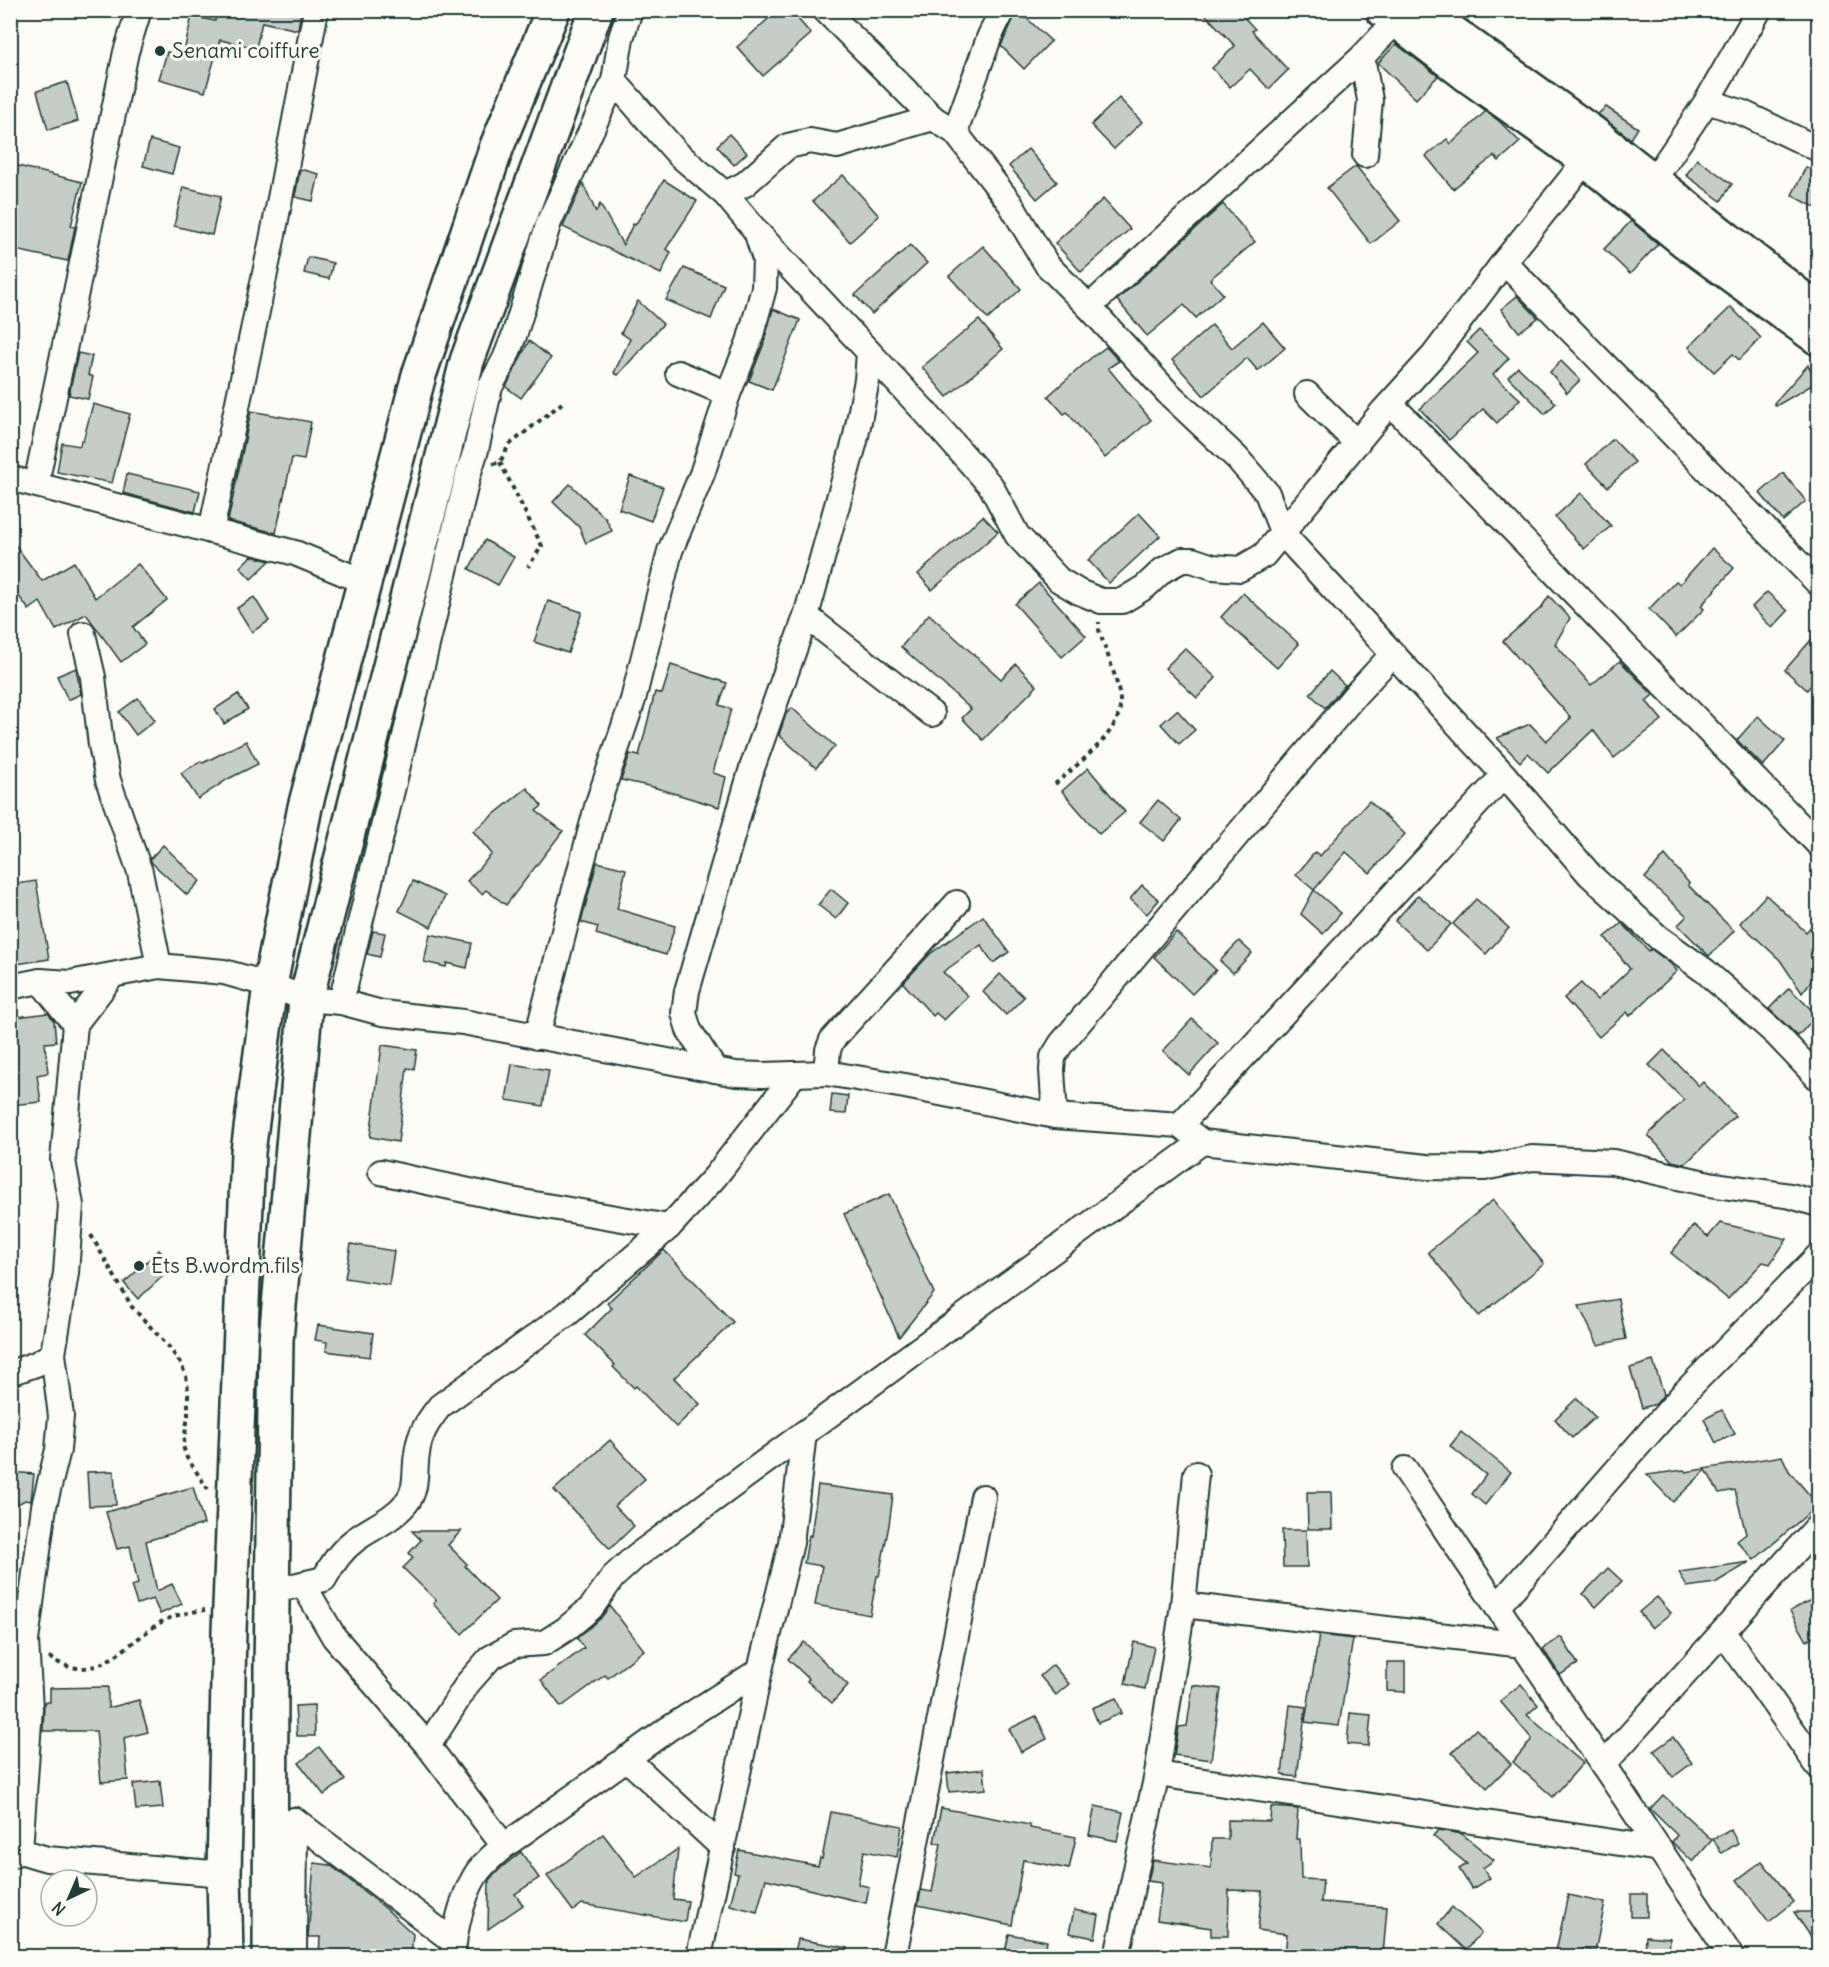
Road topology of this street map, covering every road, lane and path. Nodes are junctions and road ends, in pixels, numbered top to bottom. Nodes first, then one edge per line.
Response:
1 (138, 10) edge
2 (316, 10) edge
3 (553, 10) edge
4 (596, 10) edge
5 (630, 10) edge
6 (825, 10) edge
7 (1002, 10) edge
8 (1759, 10) edge
9 (1400, 14) edge
10 (1362, 57) junction
11 (614, 81) junction
12 (1707, 101) junction
13 (933, 118) junction
14 (955, 132) junction
15 (1818, 149) edge
16 (1365, 155) dead end
17 (1586, 160) junction
18 (1653, 181) junction
19 (725, 194) junction
20 (756, 231) junction
21 (1504, 262) junction
22 (1089, 307) junction
23 (1816, 334) edge
24 (869, 352) junction
25 (678, 373) dead end
26 (728, 394) junction
27 (1307, 394) dead end
28 (562, 402) dead end
29 (1391, 404) junction
30 (1357, 443) junction
31 (500, 462) junction
32 (468, 475) junction
33 (10, 478) edge
34 (36, 484) junction
35 (211, 531) junction
36 (1283, 534) junction
37 (528, 567) dead end
38 (365, 582) junction
39 (1818, 583) edge
40 (1101, 601) junction
41 (806, 616) junction
42 (83, 634) dead end
43 (1393, 654) junction
44 (932, 714) dead end
45 (1504, 775) junction
46 (1055, 784) dead end
47 (1818, 844) edge
48 (957, 903) dead end
49 (159, 966) junction
50 (112, 976) junction
51 (40, 981) junction
52 (270, 985) junction
53 (10, 987) edge
54 (306, 999) junction
55 (341, 1002) junction
56 (75, 1024) junction
57 (537, 1037) junction
58 (715, 1070) junction
59 (795, 1074) junction
60 (826, 1074) junction
61 (1818, 1078) edge
62 (1055, 1116) junction
63 (1180, 1125) junction
64 (1202, 1142) junction
65 (381, 1172) dead end
66 (1818, 1204) edge
67 (71, 1205) junction
68 (669, 1227) junction
69 (1818, 1256) edge
70 (53, 1354) junction
71 (10, 1373) edge
72 (804, 1433) junction
73 (1405, 1469) dead end
74 (1196, 1473) dead end
75 (208, 1490) dead end
76 (983, 1497) dead end
77 (1818, 1526) edge
78 (303, 1584) junction
79 (272, 1591) junction
80 (230, 1605) junction
81 (1183, 1605) junction
82 (1497, 1607) junction
83 (1723, 1632) junction
84 (26, 1641) junction
85 (1523, 1645) junction
86 (760, 1670) junction
87 (428, 1746) junction
88 (626, 1758) junction
89 (1603, 1765) junction
90 (1818, 1766) edge
91 (1157, 1774) junction
92 (504, 1846) junction
93 (723, 1848) junction
94 (1660, 1850) junction
95 (15, 1854) edge
96 (224, 1874) junction
97 (453, 1949) edge
98 (226, 1956) edge
99 (270, 1956) edge
100 (294, 1956) edge
101 (699, 1956) edge
102 (894, 1956) edge
103 (1117, 1956) edge
104 (1731, 1956) edge

1 - 34 street
2 - 35 street
3 - 38 main road
4 - 54 main road
5 - 11 street
6 - 13 street
7 - 14 street
8 - 12 street
9 - 10 street
9 - 17 main road
9 - 18 main road
10 - 16 street
10 - 22 street
11 - 19 street
11 - 32 street
12 - 15 street
12 - 18 street
13 - 14 street
13 - 19 street
14 - 22 street
17 - 21 street
17 - 23 main road
18 - 23 main road
19 - 20 street
20 - 24 street
20 - 26 street
21 - 29 street
21 - 39 street
22 - 36 street
24 - 40 street
24 - 41 street
25 - 26 street
26 - 57 street
27 - 30 street
28 - 31 path
29 - 30 street
29 - 47 street
30 - 36 street
31 - 32 path
31 - 37 path
32 - 55 street
33 - 34 street
34 - 35 street
35 - 38 street
36 - 40 street
36 - 43 street
38 - 52 main road
40 - 46 path
41 - 44 street
41 - 58 street
42 - 49 street
43 - 45 street
43 - 62 street
45 - 61 street
45 - 63 street
48 - 60 street
49 - 50 street
49 - 52 street
50 - 51 street
50 - 56 street
51 - 53 street
51 - 56 street
52 - 54 street
52 - 80 main road
54 - 55 street
54 - 79 main road
55 - 57 street
56 - 67 street
57 - 58 street
58 - 59 street
59 - 60 street
59 - 68 street
60 - 62 street
62 - 63 street
63 - 64 street
64 - 66 street
64 - 72 street
65 - 68 street
67 - 70 street
67 - 75 path
68 - 78 street
69 - 82 street
70 - 71 street
70 - 84 street
72 - 86 street
72 - 87 street
73 - 82 street
74 - 81 street
76 - 102 street
77 - 83 street
78 - 79 street
78 - 87 street
79 - 99 main road
80 - 84 path
80 - 96 main road
81 - 85 street
81 - 91 street
82 - 85 street
83 - 89 street
83 - 90 street
84 - 95 street
85 - 89 street
86 - 88 street
86 - 93 street
87 - 92 street
88 - 92 street
88 - 93 street
89 - 94 street
91 - 94 street
91 - 103 street
92 - 97 street
93 - 101 street
94 - 104 street
95 - 96 street
96 - 98 main road
97 - 100 street

